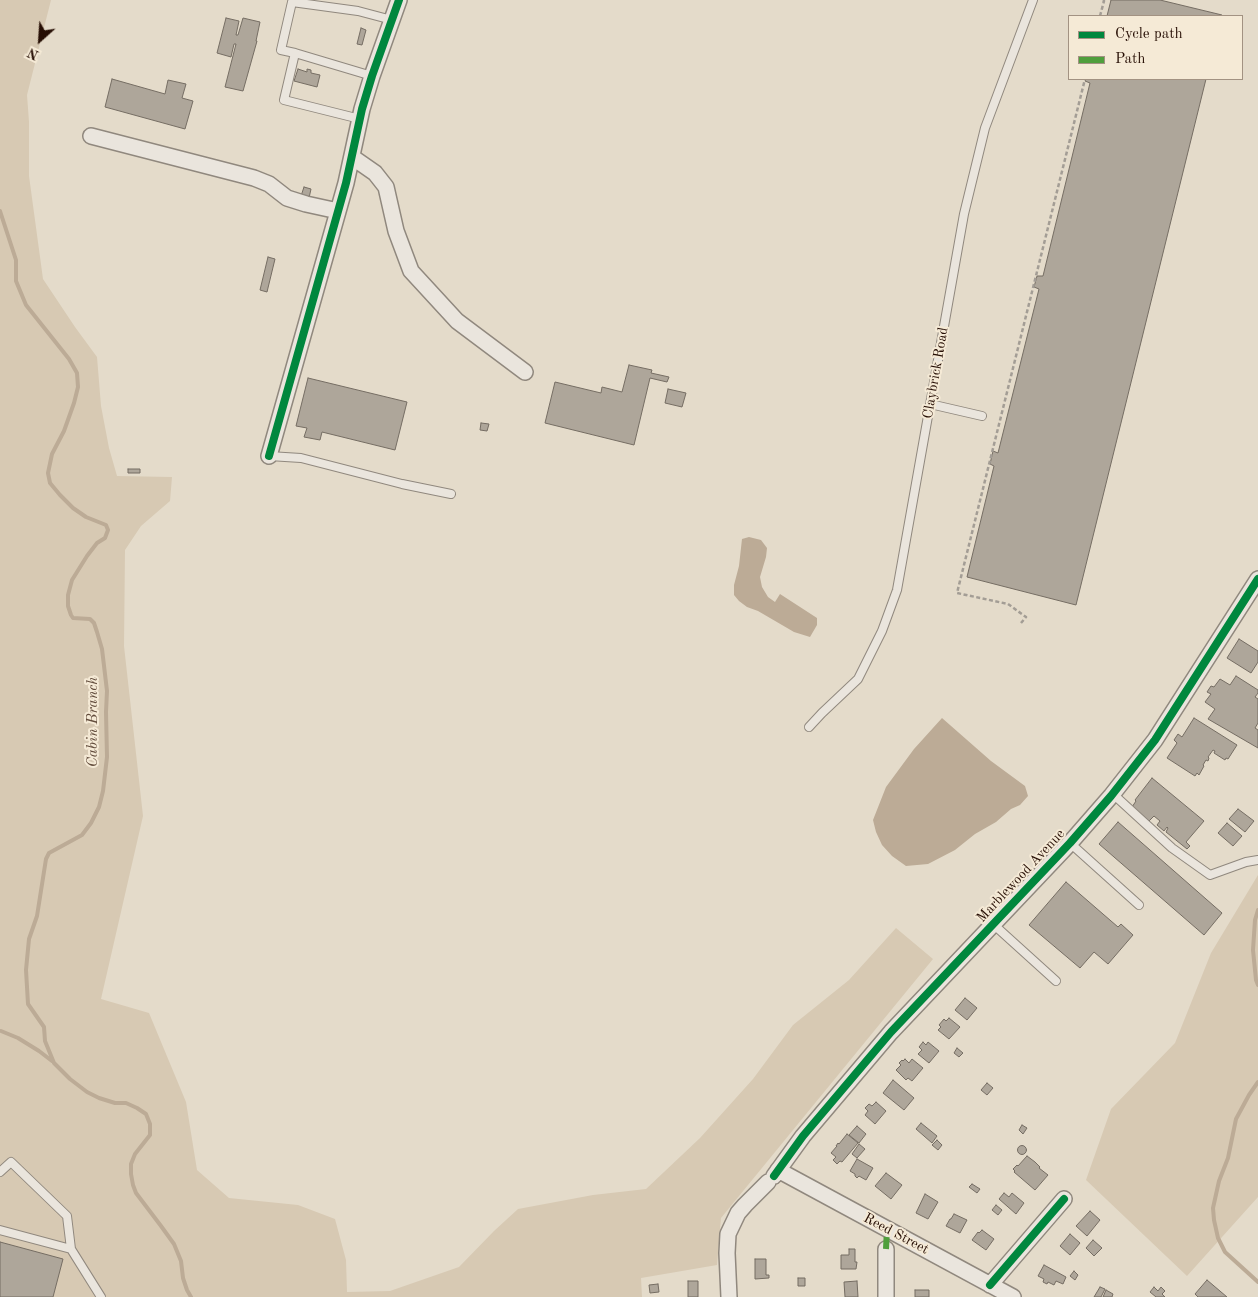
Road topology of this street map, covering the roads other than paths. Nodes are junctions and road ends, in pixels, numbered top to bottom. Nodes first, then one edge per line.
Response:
1 (399, 0) edge
2 (1033, 0) edge
3 (392, 20) junction
4 (295, 53) junction
5 (372, 76) junction
6 (360, 119) junction
7 (91, 136) dead end
8 (352, 157) junction
9 (338, 211) junction
10 (525, 372) dead end
11 (930, 404) junction
12 (982, 416) dead end
13 (269, 456) joint
14 (451, 494) dead end
15 (1258, 579) edge
16 (809, 727) dead end
17 (1113, 794) junction
18 (1070, 843) junction
19 (1258, 860) edge
20 (1139, 906) dead end
21 (993, 924) junction
22 (1056, 981) dead end
23 (0, 1172) edge
24 (773, 1176) junction
25 (1064, 1199) dead end
26 (0, 1230) edge
27 (71, 1248) junction
28 (886, 1249) dead end
29 (990, 1285) junction
30 (101, 1297) edge
31 (729, 1297) edge
32 (886, 1297) edge
33 (1013, 1297) edge

1 - 3 street
2 - 11 lane, Claybrick Road
3 - 4 lane
3 - 5 street
4 - 5 lane
4 - 6 lane
5 - 6 street
6 - 8 street
7 - 9 street
8 - 9 street
8 - 10 street
9 - 13 street
11 - 12 lane
11 - 16 lane, Claybrick Road
13 - 14 lane
15 - 17 street, Marblewood Avenue
17 - 18 street, Marblewood Avenue
17 - 19 lane
18 - 20 lane
18 - 21 street, Marblewood Avenue
21 - 22 lane
21 - 24 street, Marblewood Avenue
23 - 27 lane
24 - 29 street, Reed Street
24 - 31 street, Marblewood Avenue
25 - 29 street
26 - 27 lane
27 - 30 lane
28 - 32 street
29 - 33 street, Reed Street

